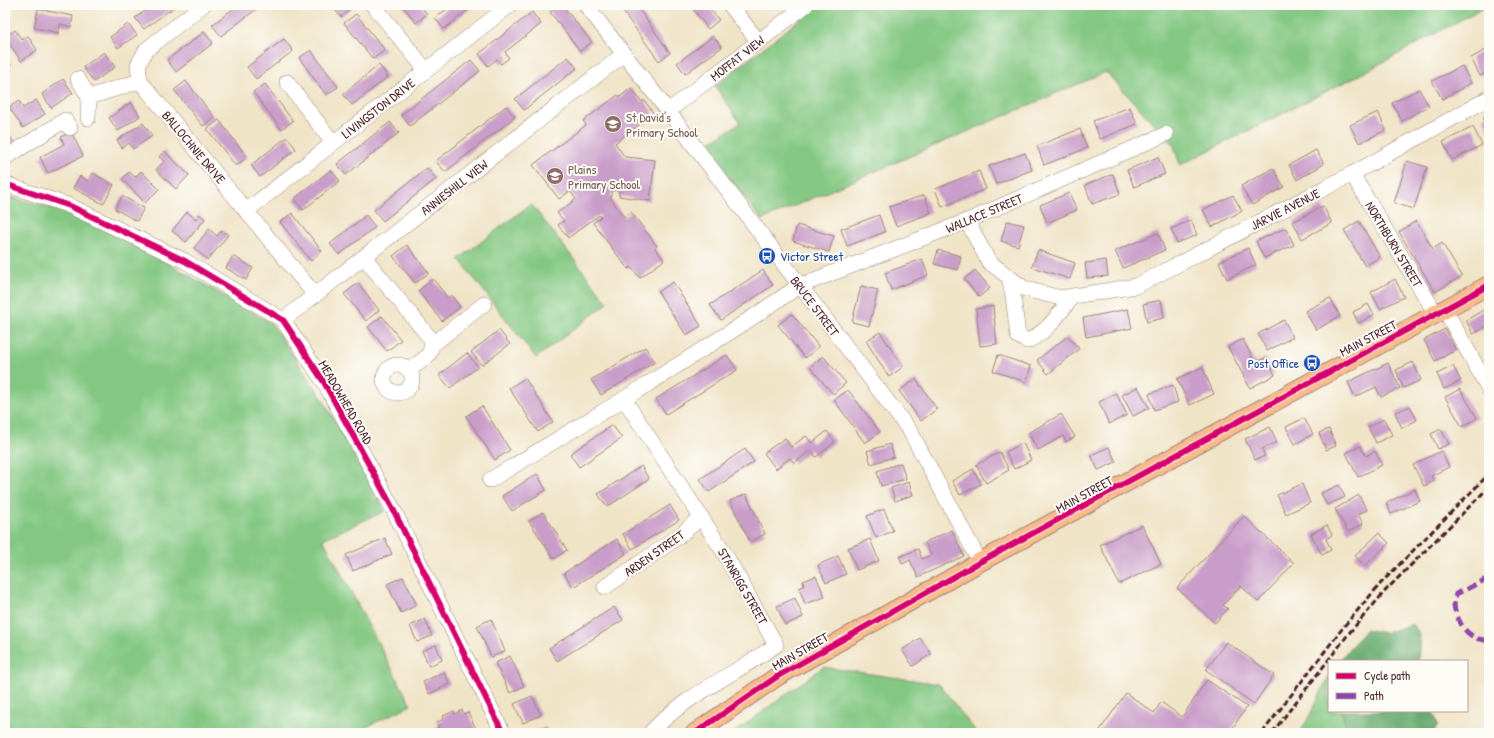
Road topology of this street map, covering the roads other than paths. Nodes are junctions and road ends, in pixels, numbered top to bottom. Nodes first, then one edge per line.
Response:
1 (203, 5) edge
2 (373, 5) edge
3 (510, 5) edge
4 (586, 5) edge
5 (730, 5) edge
6 (806, 5) edge
7 (758, 42) junction
8 (624, 54) junction
9 (426, 70) junction
10 (78, 80) dead end
11 (140, 82) junction
12 (287, 82) dead end
13 (89, 97) junction
14 (1489, 98) edge
15 (668, 111) junction
16 (88, 118) dead end
17 (70, 128) dead end
18 (1166, 134) dead end
19 (334, 143) junction
20 (5, 158) edge
21 (1352, 174) junction
22 (5, 184) edge
23 (246, 211) junction
24 (967, 221) junction
25 (364, 257) junction
26 (1009, 277) junction
27 (1489, 285) edge
28 (799, 286) junction
29 (315, 295) junction
30 (1072, 296) junction
31 (484, 304) dead end
32 (1441, 312) junction
33 (283, 320) junction
34 (432, 345) junction
35 (410, 369) dead end
36 (1489, 388) edge
37 (624, 399) junction
38 (490, 480) dead end
39 (701, 517) junction
40 (980, 562) junction
41 (605, 587) dead end
42 (503, 733) edge
43 (650, 733) edge
44 (696, 733) edge

1 - 11 street
2 - 9 street
3 - 9 street, LIVINGSTON DRIVE
4 - 8 street, BRUCE STREET
5 - 7 street
6 - 7 street, MOFFAT VIEW
7 - 15 street, MOFFAT VIEW
8 - 15 street, BRUCE STREET
8 - 25 street, ANNIESHILL VIEW
9 - 19 street, LIVINGSTON DRIVE
10 - 13 street
11 - 13 street
11 - 23 street, BALLOCHNIE DRIVE
12 - 19 street
13 - 16 street
14 - 21 street, JARVIE AVENUE
15 - 28 street, BRUCE STREET
17 - 20 street
18 - 24 street, WALLACE STREET
19 - 23 street, LIVINGSTON DRIVE
21 - 30 street, JARVIE AVENUE
21 - 32 street, NORTHBURN STREET
22 - 33 street, MEADOWHEAD ROAD
23 - 29 street, BALLOCHNIE DRIVE
24 - 26 street, JARVIE AVENUE
24 - 28 street, WALLACE STREET
25 - 29 street, ANNIESHILL VIEW
25 - 34 street
26 - 30 street, JARVIE AVENUE
26 - 30 street
27 - 32 main road, MAIN STREET
28 - 37 street
28 - 40 street, BRUCE STREET
29 - 33 street, ANNIESHILL VIEW
31 - 34 street
32 - 36 street, NORTHBURN STREET
32 - 40 main road, MAIN STREET
33 - 42 street, MEADOWHEAD ROAD
34 - 35 street
37 - 38 street
37 - 39 street, STANRIGG STREET
39 - 41 street, ARDEN STREET
39 - 43 street, STANRIGG STREET
40 - 44 main road, MAIN STREET

